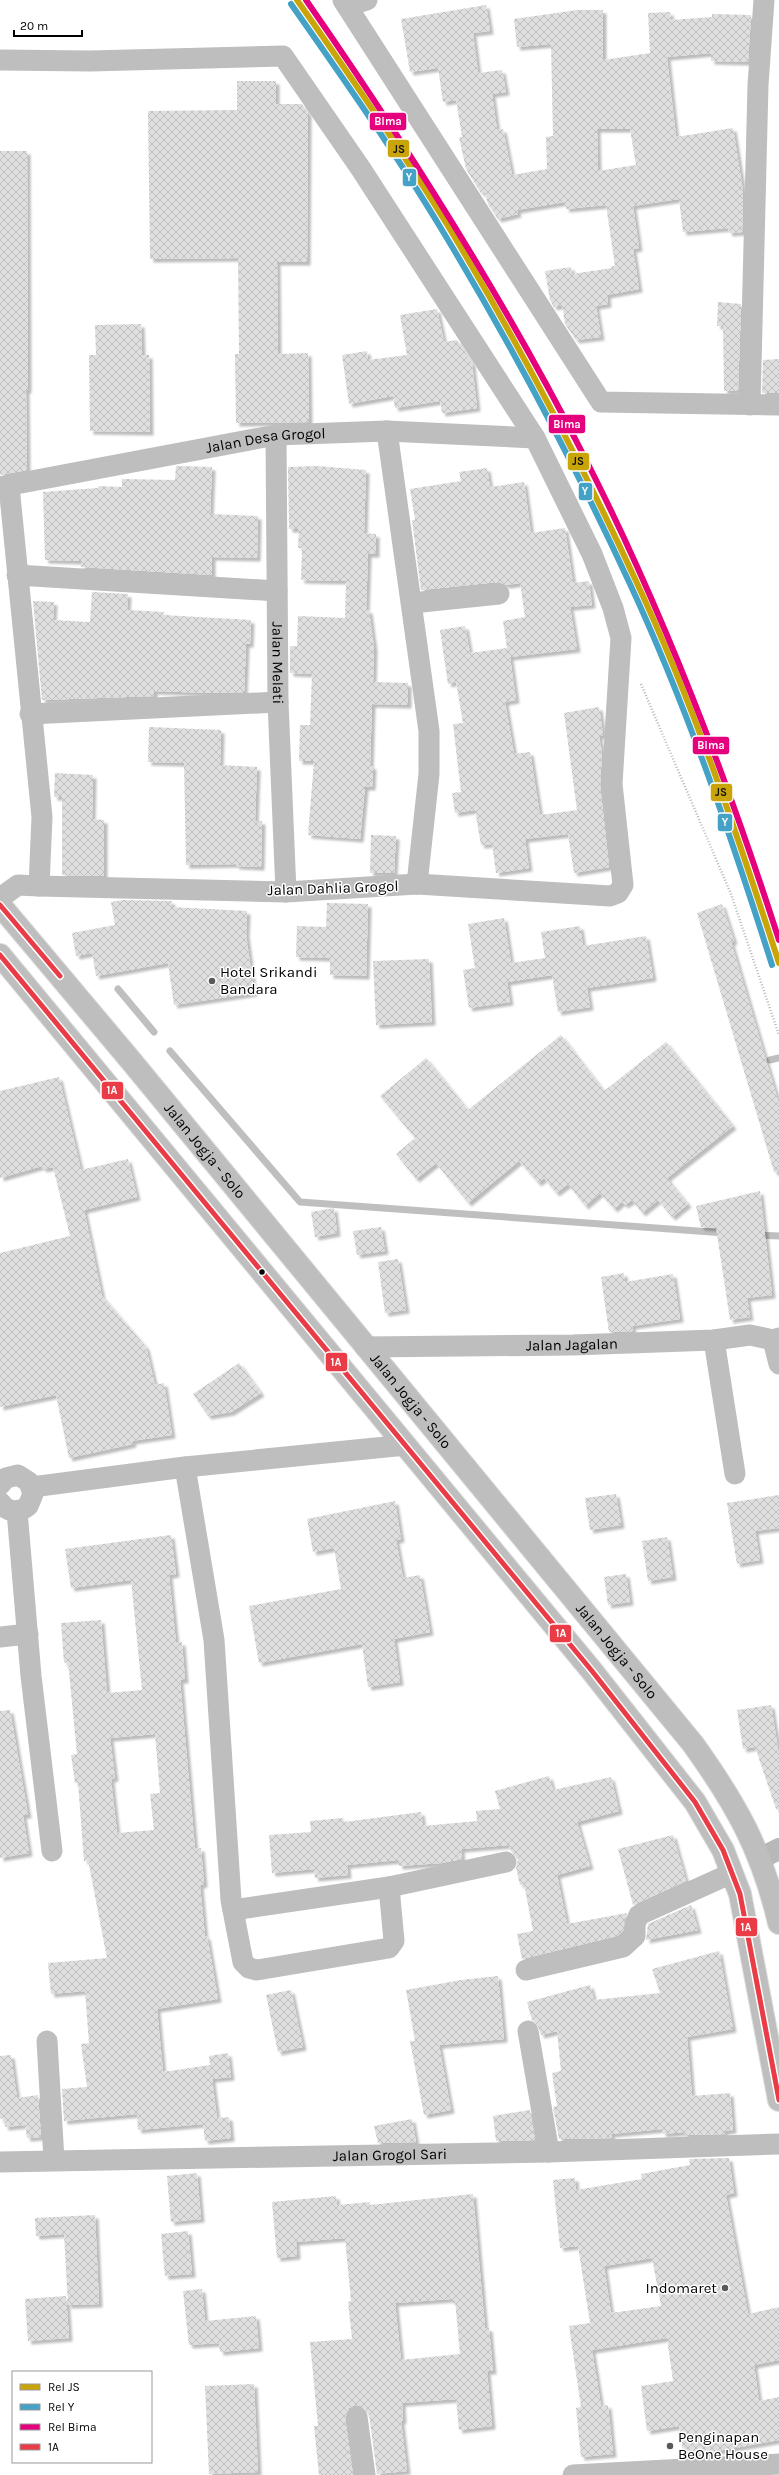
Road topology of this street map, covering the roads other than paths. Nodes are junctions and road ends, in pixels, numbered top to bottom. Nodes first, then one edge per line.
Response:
1 (367, 0) edge
2 (764, 0) edge
3 (345, 3) edge
4 (0, 60) edge
5 (750, 405) junction
6 (779, 405) edge
7 (387, 431) junction
8 (276, 435) junction
9 (535, 438) junction
10 (4, 486) edge
11 (17, 575) junction
12 (277, 591) junction
13 (499, 594) dead end
14 (412, 603) junction
15 (278, 702) junction
16 (30, 714) junction
17 (417, 884) junction
18 (39, 886) junction
19 (286, 892) junction
20 (0, 898) edge
21 (0, 905) edge
22 (0, 955) edge
23 (132, 1062) junction
24 (107, 1084) junction
25 (776, 1339) edge
26 (714, 1340) junction
27 (365, 1346) junction
28 (779, 1364) edge
29 (406, 1445) junction
30 (185, 1467) junction
31 (735, 1474) dead end
32 (2, 1479) edge
33 (32, 1487) junction
34 (9, 1507) edge
35 (28, 1634) junction
36 (0, 1637) edge
37 (52, 1851) dead end
38 (770, 1853) edge
39 (506, 1862) dead end
40 (732, 1873) junction
41 (389, 1887) junction
42 (233, 1910) junction
43 (779, 1923) edge
44 (526, 1970) dead end
45 (528, 2031) dead end
46 (47, 2041) dead end
47 (779, 2100) edge
48 (779, 2144) edge
49 (550, 2152) junction
50 (54, 2160) junction
51 (0, 2162) edge
52 (357, 2417) dead end
53 (779, 2464) edge
54 (365, 2475) edge
55 (573, 2475) edge

1 - 3 street
2 - 5 street
3 - 5 street
4 - 9 street
5 - 6 street
7 - 8 street, Jalan Desa Grogol
7 - 9 street, Jalan Desa Grogol
7 - 14 street
8 - 10 street, Jalan Desa Grogol
8 - 12 street, Jalan Melati
9 - 17 street, Jalan Dahlia Grogol
10 - 11 street
11 - 12 street
11 - 16 street
12 - 15 street, Jalan Melati
13 - 14 street
14 - 17 street
15 - 16 street
15 - 19 street, Jalan Melati
16 - 18 street
17 - 19 street, Jalan Dahlia Grogol
18 - 19 street, Jalan Dahlia Grogol
18 - 20 street, Jalan Dahlia Grogol
21 - 23 highway, Jalan Jogja - Solo
22 - 24 highway
23 - 24 highway
23 - 27 highway, Jalan Jogja - Solo
24 - 29 highway
25 - 26 street, Jalan Jagalan
25 - 28 street
26 - 27 street, Jalan Jagalan
26 - 31 street
27 - 38 highway, Jalan Jogja - Solo
29 - 30 street
29 - 40 highway
30 - 33 street
30 - 42 street
32 - 33 street
33 - 34 street
34 - 35 street
35 - 36 street
35 - 37 street
38 - 43 highway, Jalan Jogja - Solo
39 - 41 street
40 - 44 street
40 - 47 highway
41 - 42 street
41 - 42 street
45 - 49 street
46 - 50 street
48 - 49 street, Jalan Grogol Sari
49 - 50 street, Jalan Grogol Sari
50 - 51 street, Jalan Grogol Sari
52 - 54 street
53 - 55 street

